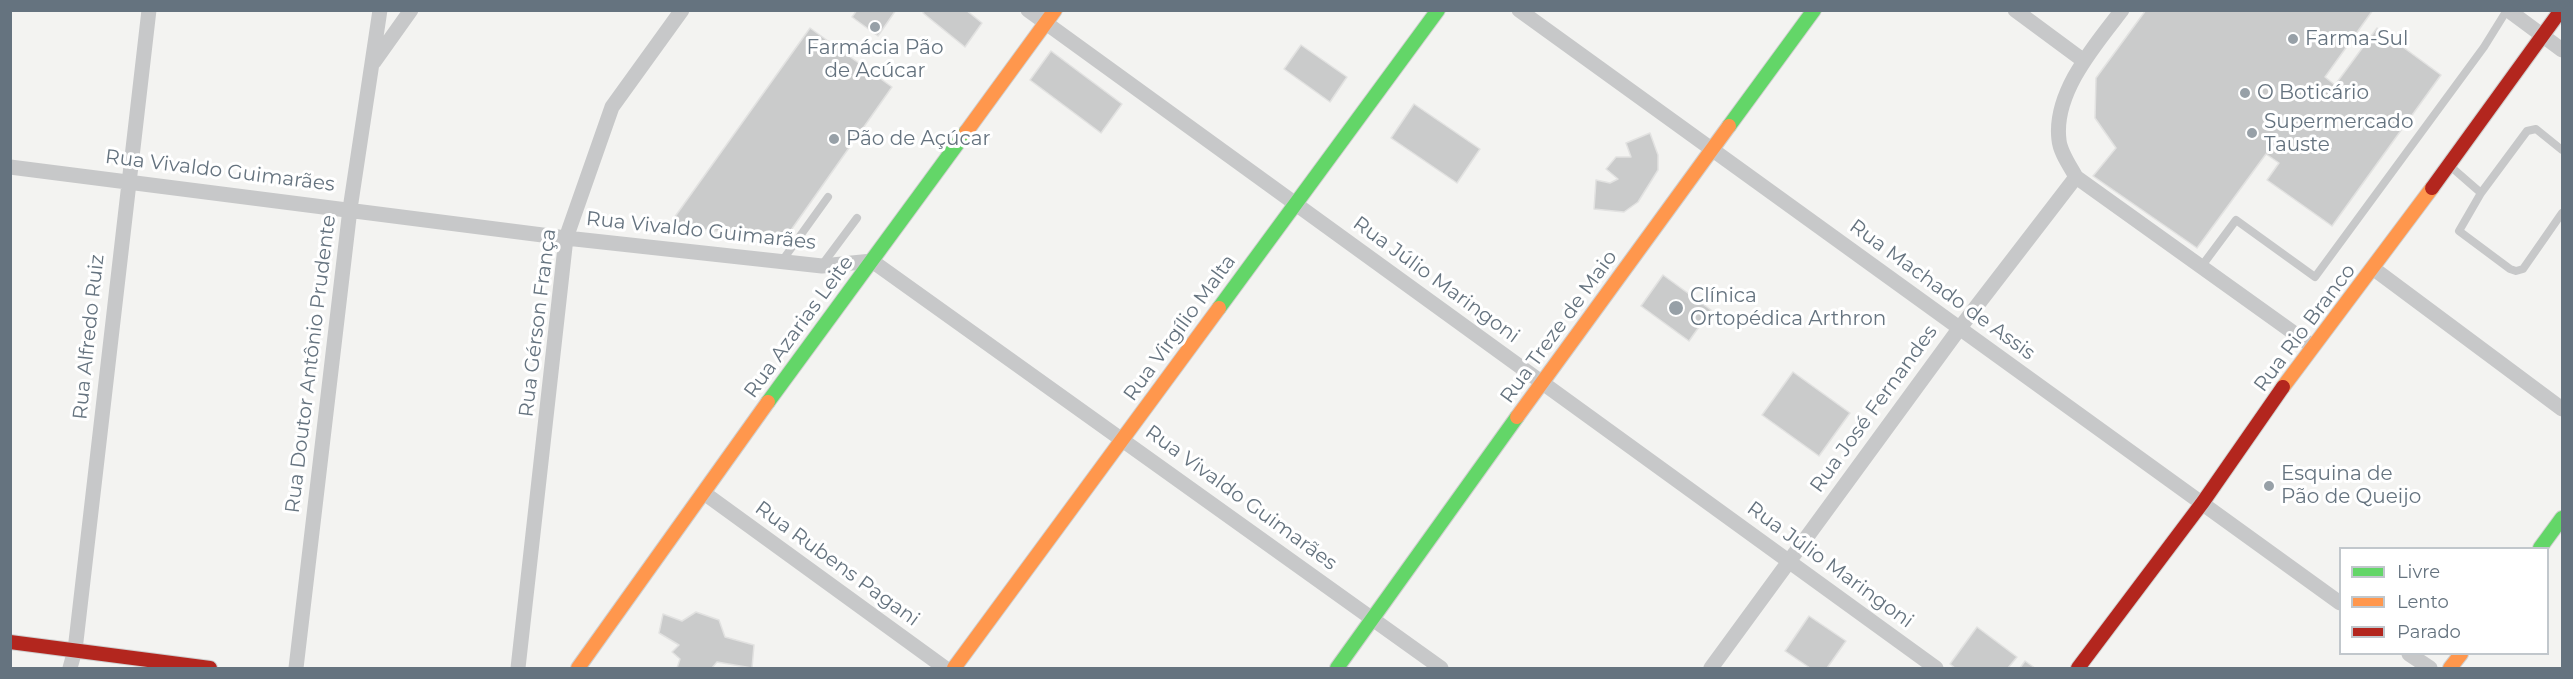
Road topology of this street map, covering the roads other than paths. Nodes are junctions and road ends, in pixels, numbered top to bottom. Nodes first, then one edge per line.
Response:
1 (149, 10) edge
2 (380, 10) edge
3 (411, 10) edge
4 (682, 10) edge
5 (1028, 10) edge
6 (1055, 10) edge
7 (1438, 10) edge
8 (1519, 10) edge
9 (1814, 10) edge
10 (2015, 10) edge
11 (2122, 10) edge
12 (2507, 10) edge
13 (2561, 10) edge
14 (1046, 24) junction
15 (2543, 36) junction
16 (2562, 50) edge
17 (2084, 61) junction
18 (373, 65) junction
19 (1712, 149) junction
20 (2562, 150) edge
21 (2449, 165) junction
22 (10, 167) edge
23 (2076, 177) junction
24 (128, 181) junction
25 (2481, 193) junction
26 (828, 197) dead end
27 (1295, 204) junction
28 (350, 209) junction
29 (2562, 213) edge
30 (857, 218) dead end
31 (567, 238) junction
32 (782, 261) junction
33 (872, 261) junction
34 (822, 266) junction
35 (2201, 267) junction
36 (2374, 269) junction
37 (1959, 329) junction
38 (2312, 346) junction
39 (1542, 382) junction
40 (2562, 409) edge
41 (1123, 439) junction
42 (704, 493) junction
43 (2203, 502) junction
44 (2562, 518) edge
45 (2541, 547) edge
46 (1789, 560) junction
47 (2339, 602) edge
48 (1373, 620) junction
49 (10, 642) edge
50 (75, 650) junction
51 (2410, 655) edge
52 (2460, 655) edge
53 (70, 669) edge
54 (210, 669) edge
55 (296, 669) edge
56 (518, 669) edge
57 (578, 669) edge
58 (945, 669) edge
59 (954, 669) edge
60 (1337, 669) edge
61 (1441, 669) edge
62 (1711, 669) edge
63 (1936, 669) edge
64 (2078, 669) edge
65 (2430, 669) edge
66 (2450, 669) edge

1 - 24 street, Rua Alfredo Ruiz
2 - 18 street, Rua Doutor Antônio Prudente
3 - 18 street, Rua Doutor Antônio Prudente
4 - 31 street, Rua Gérson França
5 - 14 street, Rua Júlio Maringoni
6 - 14 street, Rua Azarias Leite
7 - 27 street, Rua Virgílio Malta
8 - 19 street, Rua Machado de Assis
9 - 19 street, Rua Treze de Maio
10 - 17 street
11 - 17 street
12 - 15 street
12 - 35 lane
13 - 15 street, Rua Rio Branco
14 - 27 street, Rua Júlio Maringoni
14 - 33 street, Rua Azarias Leite
15 - 16 street
15 - 21 street, Rua Rio Branco
17 - 23 street
18 - 28 street, Rua Doutor Antônio Prudente
19 - 37 street, Rua Machado de Assis
19 - 39 street, Rua Treze de Maio
20 - 25 lane
21 - 25 lane
21 - 36 street, Rua Rio Branco
22 - 24 street, Rua Vivaldo Guimarães
23 - 35 street
23 - 37 street, Rua José Fernandes
24 - 28 street, Rua Vivaldo Guimarães
24 - 50 street, Rua Alfredo Ruiz
25 - 29 lane
26 - 32 lane
27 - 39 street, Rua Júlio Maringoni
27 - 41 street, Rua Virgílio Malta
28 - 31 street, Rua Vivaldo Guimarães
28 - 55 street, Rua Doutor Antônio Prudente
30 - 34 lane
31 - 32 street, Rua Vivaldo Guimarães
31 - 56 street, Rua Gérson França
32 - 34 street, Rua Vivaldo Guimarães
33 - 34 street, Rua Vivaldo Guimarães
33 - 41 street, Rua Vivaldo Guimarães
33 - 42 street, Rua Azarias Leite
35 - 38 street
36 - 38 street, Rua Rio Branco
36 - 40 street
37 - 43 street, Rua Machado de Assis
37 - 46 street, Rua José Fernandes
38 - 43 street, Rua Rio Branco
39 - 46 street, Rua Júlio Maringoni
39 - 48 street, Rua Treze de Maio
41 - 48 street, Rua Vivaldo Guimarães
41 - 59 street, Rua Virgílio Malta
42 - 57 street, Rua Azarias Leite
42 - 58 street, Rua Rubens Pagani
43 - 47 street, Rua Machado de Assis
43 - 64 street, Rua Rio Branco
44 - 45 street
46 - 62 street, Rua José Fernandes
46 - 63 street, Rua Júlio Maringoni
48 - 60 street, Rua Treze de Maio
48 - 61 street, Rua Vivaldo Guimarães
49 - 50 street
50 - 53 street, Rua Alfredo Ruiz
50 - 54 street
51 - 65 street
52 - 66 street

